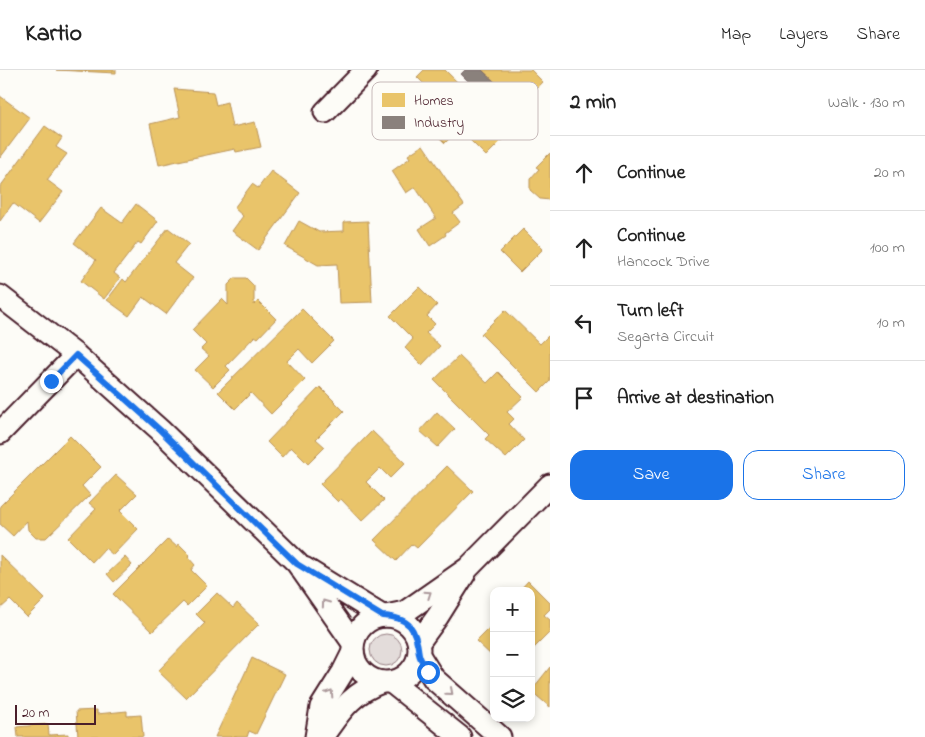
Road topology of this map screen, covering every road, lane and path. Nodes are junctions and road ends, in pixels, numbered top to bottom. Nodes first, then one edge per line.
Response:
1 (366, 70) edge
2 (325, 112) dead end
3 (0, 296) edge
4 (76, 355) junction
5 (0, 433) edge
6 (550, 485) edge
7 (297, 564) junction
8 (468, 568) junction
9 (384, 616) junction
10 (353, 648) junction
11 (419, 648) junction
12 (386, 682) junction
13 (316, 737) edge
14 (322, 737) edge
15 (460, 737) edge
16 (500, 737) edge

1 - 2 street
3 - 4 street
4 - 5 street
4 - 7 street
6 - 8 street
7 - 9 street
10 -> 7 street
9 -> 8 street
8 - 11 street
9 - 10 street
9 - 11 street
10 - 12 street
13 -> 10 street
11 - 12 street
11 -> 16 street
12 - 14 street
12 - 15 street

